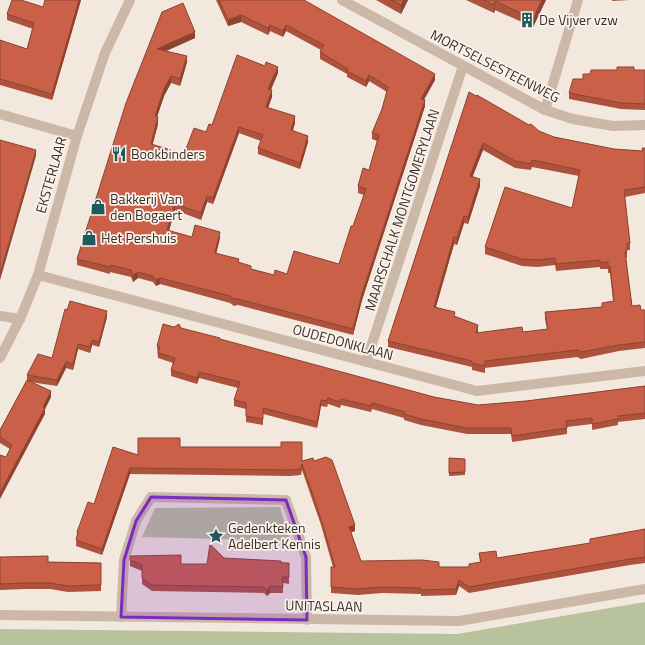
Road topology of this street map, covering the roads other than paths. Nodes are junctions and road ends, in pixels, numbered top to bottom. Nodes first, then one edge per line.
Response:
1 (130, 0) edge
2 (342, 0) edge
3 (578, 0) edge
4 (464, 66) junction
5 (545, 110) junction
6 (0, 114) edge
7 (645, 125) edge
8 (77, 136) junction
9 (38, 275) junction
10 (0, 316) edge
11 (20, 319) junction
12 (0, 358) edge
13 (366, 362) junction
14 (645, 371) edge
15 (645, 589) edge
16 (0, 615) edge
17 (121, 616) junction
18 (307, 620) junction

1 - 8 street, EKSTERLAAR
2 - 4 street, MORTSELSESTEENWEG
3 - 5 street
4 - 5 street, MORTSELSESTEENWEG
4 - 13 street, MAARSCHALK MONTGOMERYLAAN
5 - 7 street, MORTSELSESTEENWEG
6 - 8 street
8 - 9 street, EKSTERLAAR
9 - 11 street, EKSTERLAAR
9 - 13 street, OUDEDONKLAAN
10 - 11 street
11 - 12 street, EKSTERLAAR
13 - 14 street, OUDEDONKLAAN
15 - 18 street, UNITASLAAN
16 - 17 street, UNITASLAAN
17 - 18 street, UNITASLAAN
17 - 18 street

